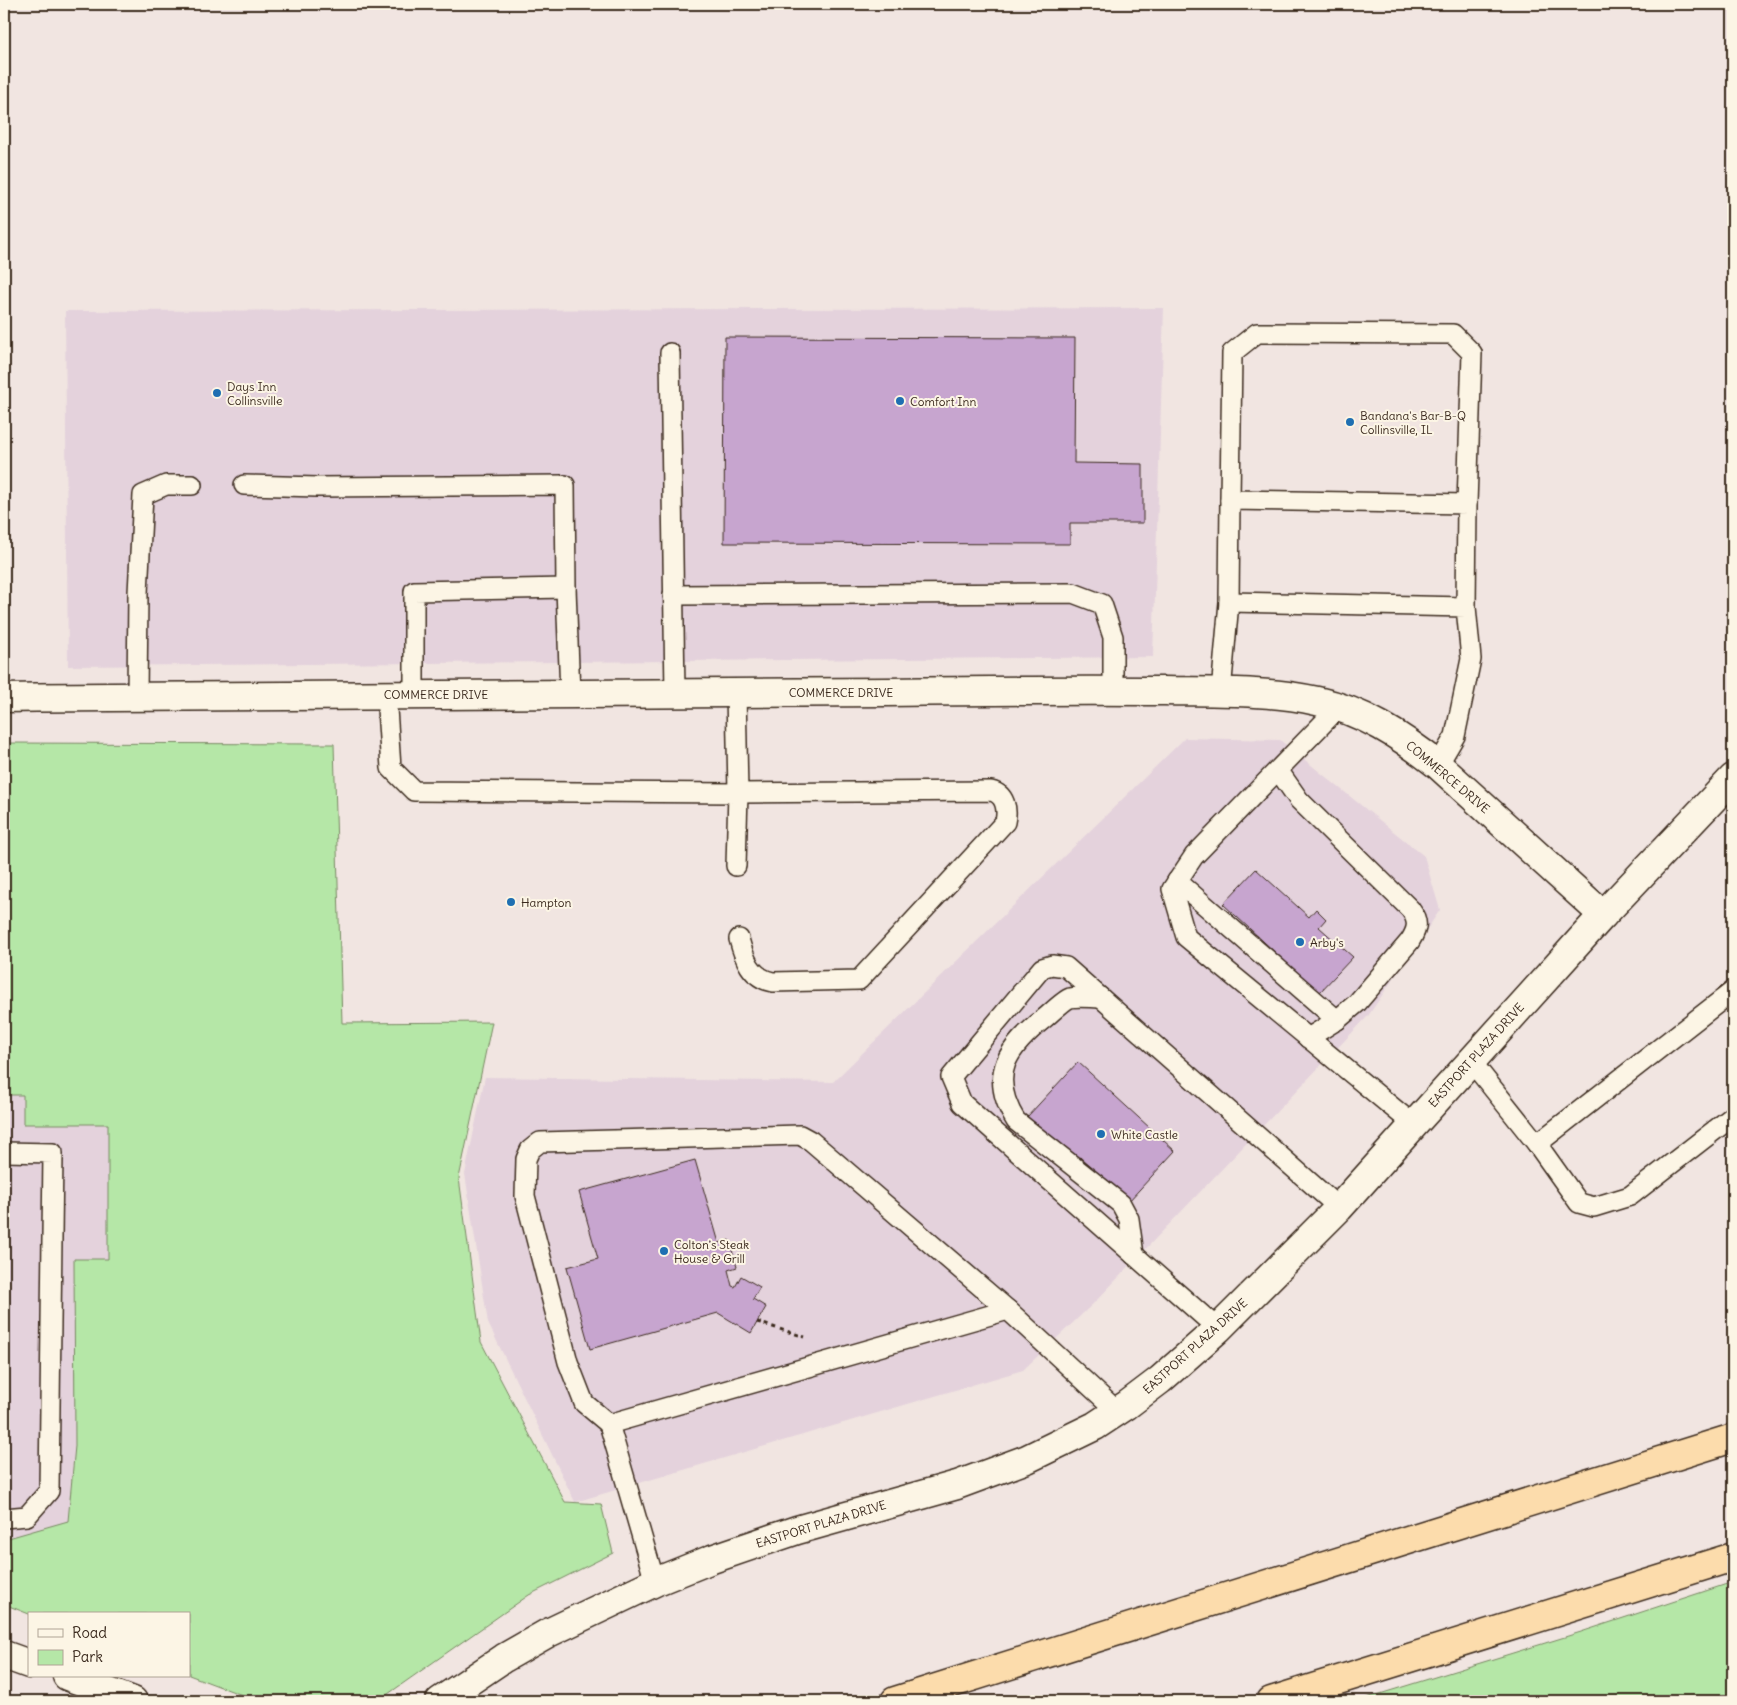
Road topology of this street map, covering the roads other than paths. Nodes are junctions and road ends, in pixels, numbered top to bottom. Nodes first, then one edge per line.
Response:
1 (670, 354) dead end
2 (192, 484) dead end
3 (244, 484) dead end
4 (1230, 500) junction
5 (1467, 504) junction
6 (566, 588) junction
7 (673, 595) junction
8 (1229, 602) junction
9 (1466, 607) junction
10 (1113, 690) junction
11 (736, 692) junction
12 (1221, 692) junction
13 (675, 693) junction
14 (386, 694) junction
15 (414, 694) junction
16 (570, 694) junction
17 (137, 697) junction
18 (4, 698) edge
19 (1339, 707) junction
20 (1438, 765) junction
21 (1278, 770) junction
22 (1733, 778) edge
23 (738, 793) junction
24 (736, 866) dead end
25 (1175, 885) junction
26 (1603, 915) junction
27 (739, 939) dead end
28 (1733, 991) edge
29 (1101, 998) junction
30 (1338, 1020) junction
31 (1308, 1038) junction
32 (1472, 1061) junction
33 (1733, 1116) edge
34 (1414, 1125) junction
35 (1537, 1144) junction
36 (4, 1152) edge
37 (1339, 1208) junction
38 (1134, 1255) junction
39 (1008, 1310) junction
40 (1218, 1329) junction
41 (1117, 1411) junction
42 (609, 1424) junction
43 (1733, 1438) edge
44 (4, 1518) edge
45 (1733, 1557) edge
46 (655, 1582) junction
47 (4, 1656) edge
48 (28, 1664) edge
49 (72, 1678) edge
50 (133, 1701) edge
51 (440, 1701) edge
52 (895, 1701) edge
53 (1271, 1701) edge

1 - 7 lane
2 - 17 lane
3 - 6 lane
4 - 5 lane
4 - 5 lane
4 - 8 lane
5 - 9 lane
6 - 15 lane
6 - 16 lane
7 - 10 lane
7 - 13 lane
8 - 9 lane
8 - 12 lane
9 - 20 lane
10 - 11 street, COMMERCE DRIVE
10 - 12 street, COMMERCE DRIVE
11 - 13 street, COMMERCE DRIVE
11 - 23 lane
12 - 19 street, COMMERCE DRIVE
13 - 16 street, COMMERCE DRIVE
14 - 15 street, COMMERCE DRIVE
14 - 17 street, COMMERCE DRIVE
14 - 23 lane
15 - 16 street, COMMERCE DRIVE
17 - 18 street, COMMERCE DRIVE
19 - 20 street, COMMERCE DRIVE
19 - 21 lane
20 - 26 street, COMMERCE DRIVE
21 - 25 lane
21 - 30 lane
22 - 26 street, EASTPORT PLAZA DRIVE
23 - 24 lane
23 - 27 lane
25 - 30 lane
25 - 31 lane
26 - 32 street, EASTPORT PLAZA DRIVE
28 - 35 lane
29 - 37 lane
29 - 38 lane
29 - 38 lane
30 - 31 lane
31 - 34 lane
32 - 34 street, EASTPORT PLAZA DRIVE
32 - 35 lane
33 - 35 lane
34 - 37 street, EASTPORT PLAZA DRIVE
36 - 44 lane
37 - 40 street, EASTPORT PLAZA DRIVE
38 - 40 lane
39 - 41 lane
39 - 42 lane
39 - 42 lane
40 - 41 street, EASTPORT PLAZA DRIVE
41 - 46 street, EASTPORT PLAZA DRIVE
42 - 46 lane
43 - 52 highway
45 - 53 highway
46 - 51 street, EASTPORT PLAZA DRIVE
47 - 48 street
49 - 50 street

